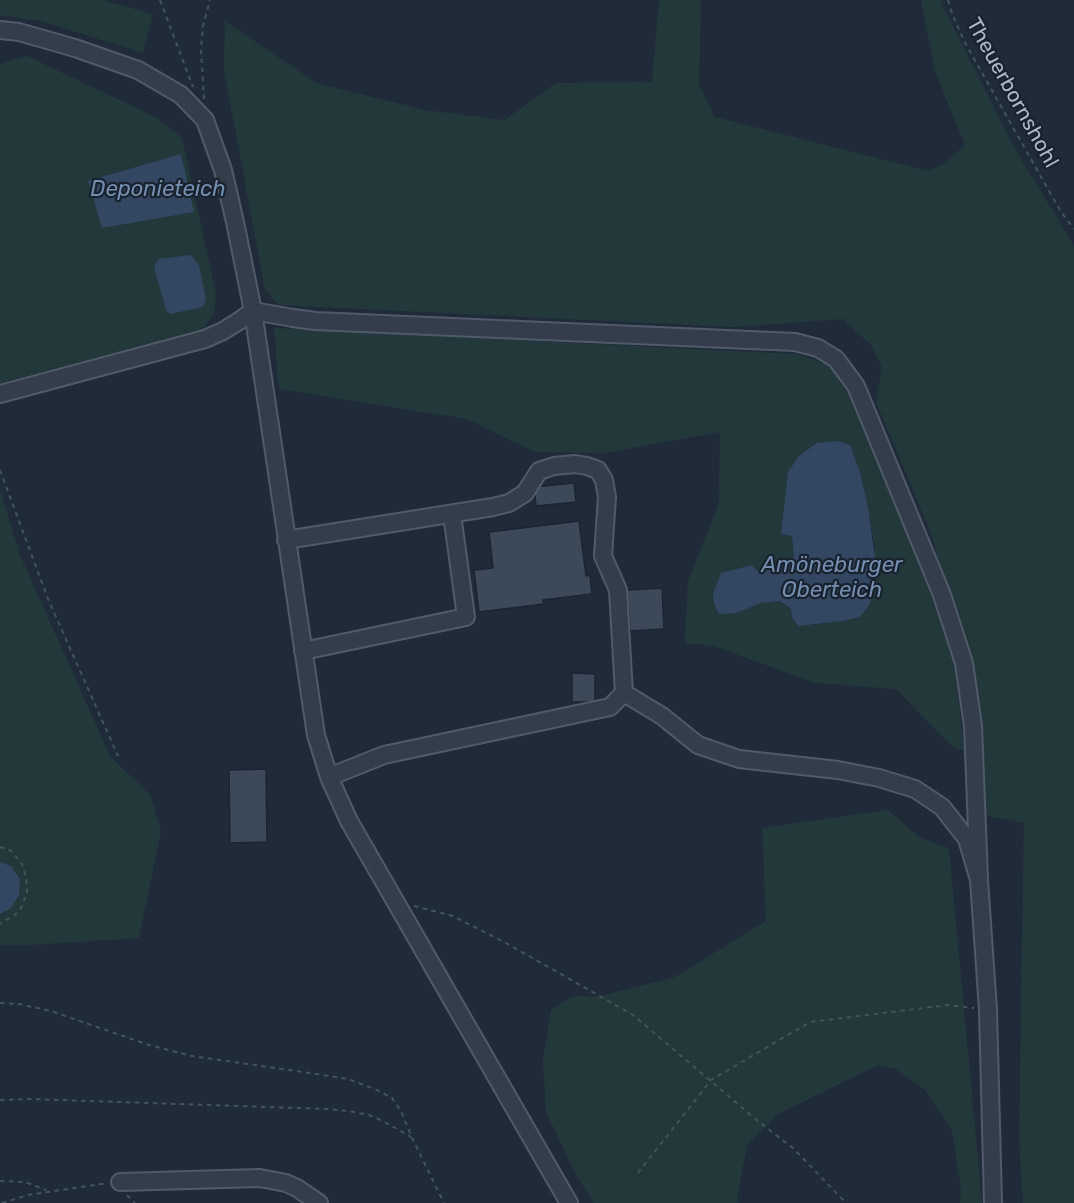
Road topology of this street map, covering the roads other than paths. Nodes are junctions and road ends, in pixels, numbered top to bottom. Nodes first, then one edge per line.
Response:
1 (0, 30) edge
2 (253, 311) junction
3 (0, 394) edge
4 (452, 514) junction
5 (286, 540) junction
6 (303, 651) junction
7 (624, 693) junction
8 (329, 777) junction
9 (979, 880) junction
10 (120, 1182) road end
11 (319, 1203) edge
12 (569, 1203) edge
13 (993, 1203) edge

1 - 2 lane
2 - 3 lane
2 - 5 lane
2 - 9 lane
4 - 5 lane
4 - 6 lane
4 - 7 lane
5 - 6 lane
6 - 8 lane
7 - 8 lane
7 - 9 lane
8 - 12 lane
9 - 13 lane
10 - 11 lane

